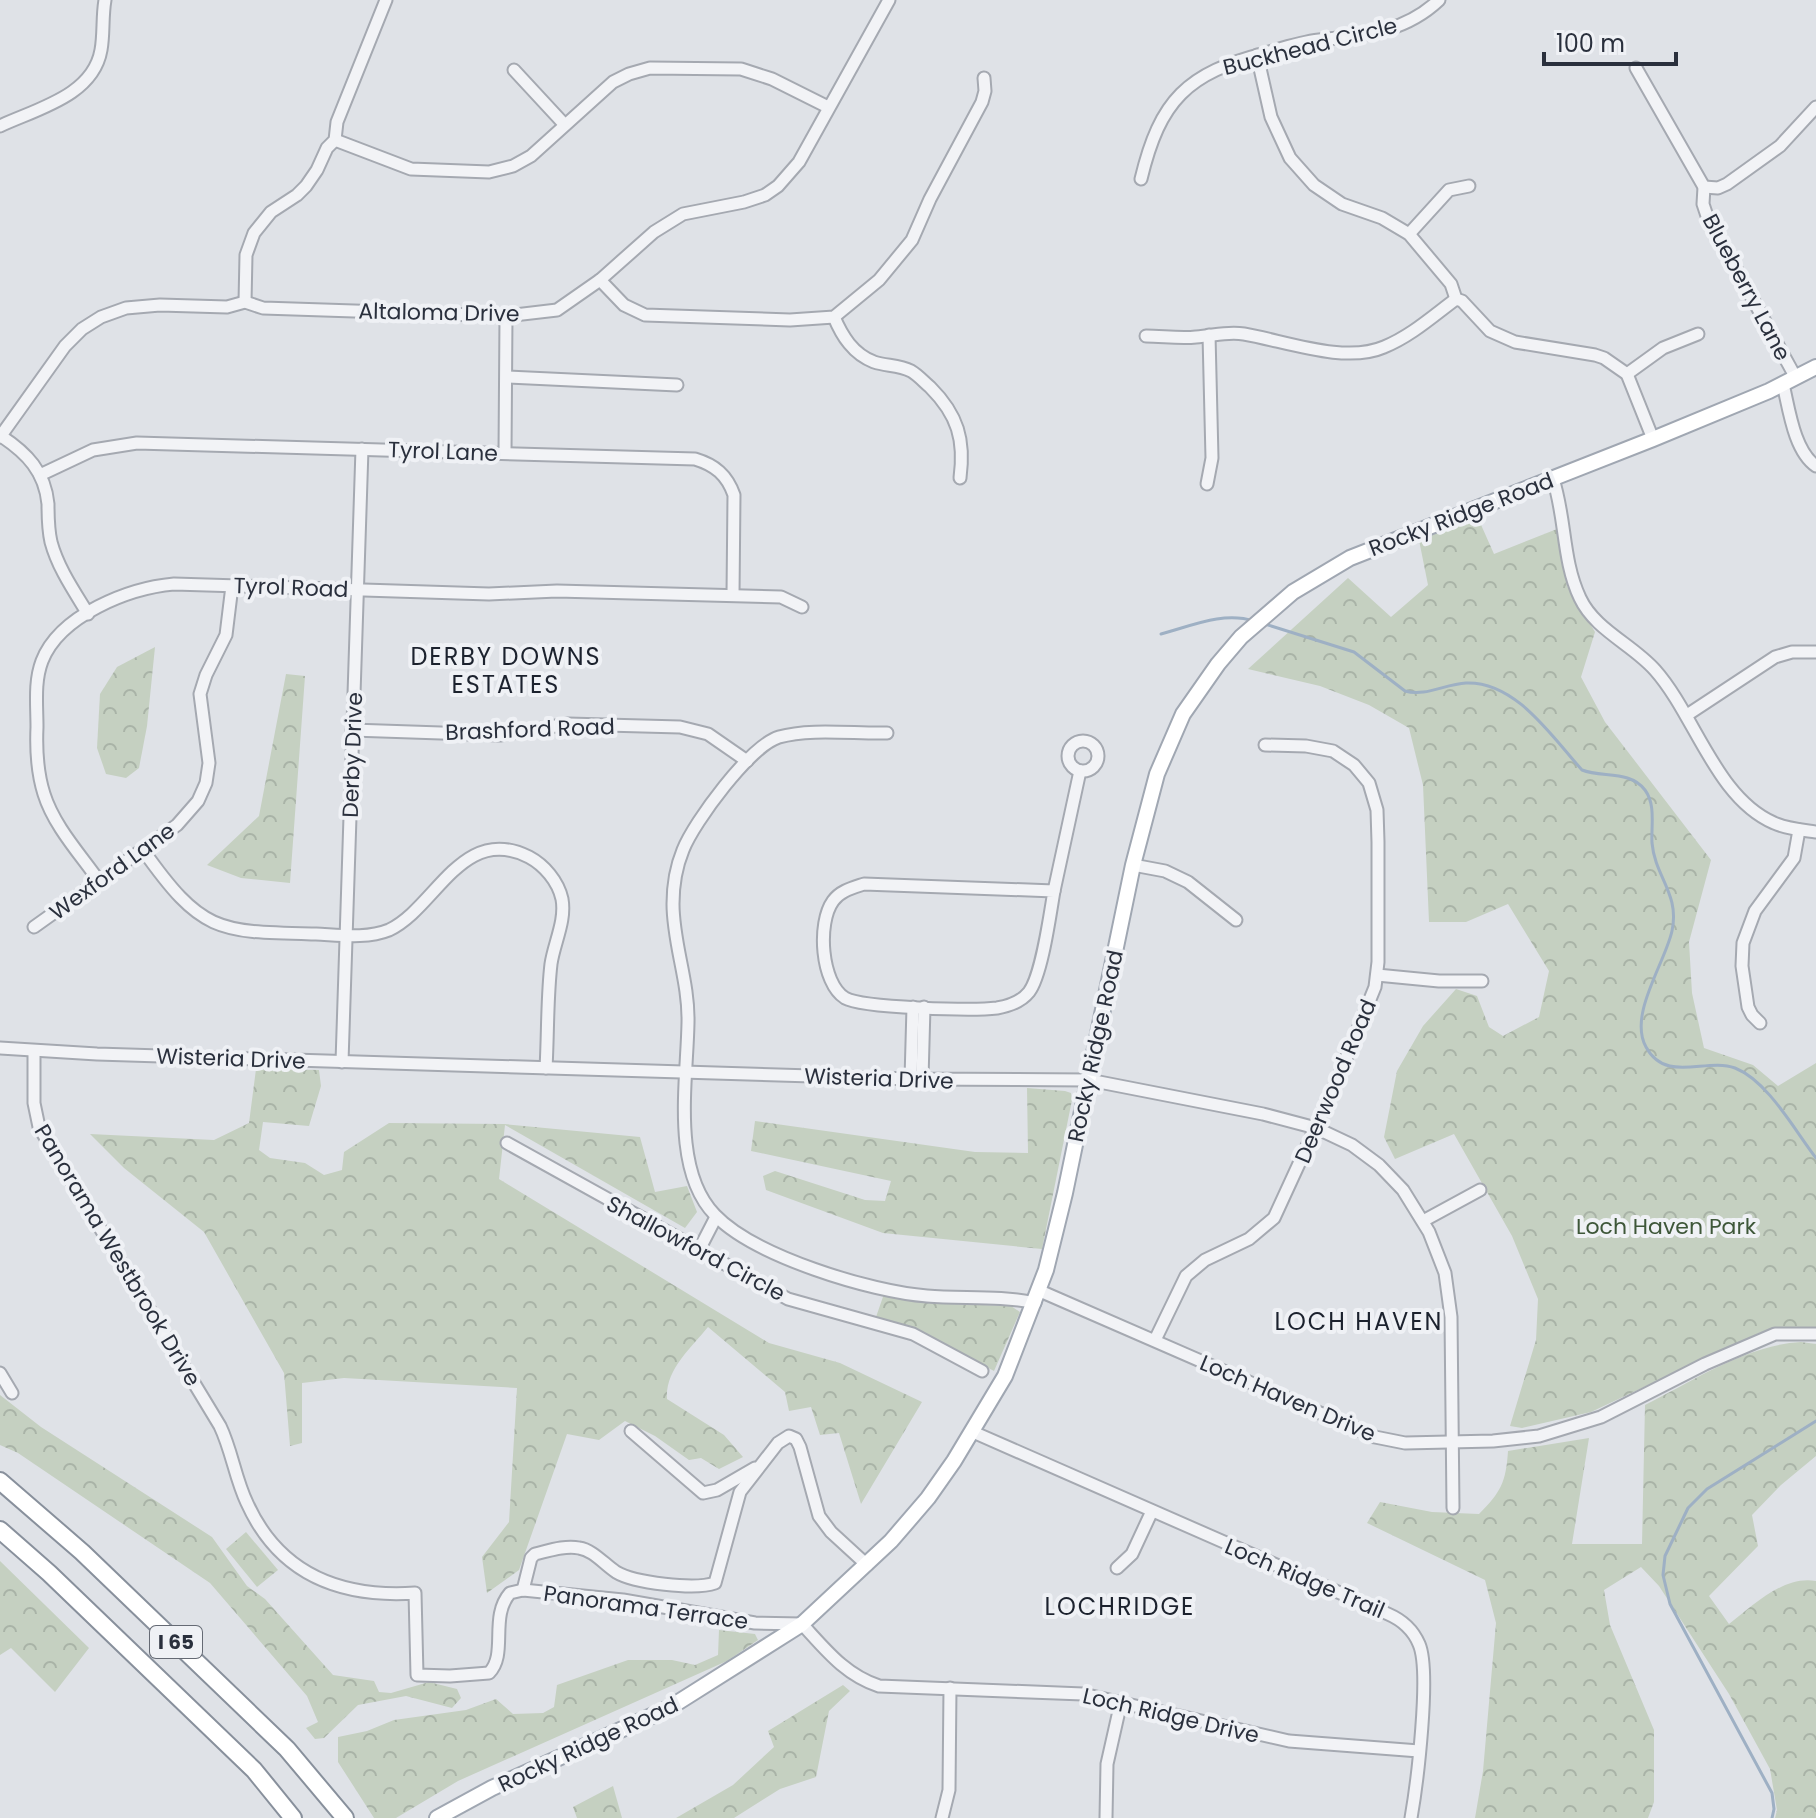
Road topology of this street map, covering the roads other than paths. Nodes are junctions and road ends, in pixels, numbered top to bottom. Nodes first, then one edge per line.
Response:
1 (105, 0) edge
2 (386, 0) edge
3 (889, 0) edge
4 (1439, 0) edge
5 (1257, 55) junction
6 (1636, 68) dead end
7 (514, 70) dead end
8 (984, 78) dead end
9 (828, 107) junction
10 (1816, 107) edge
11 (564, 124) junction
12 (0, 126) edge
13 (335, 140) junction
14 (1141, 179) dead end
15 (1469, 186) dead end
16 (1704, 187) junction
17 (1409, 234) junction
18 (600, 280) junction
19 (1456, 299) junction
20 (245, 302) junction
21 (506, 316) junction
22 (834, 317) junction
23 (1698, 334) dead end
24 (1209, 335) junction
25 (1146, 336) dead end
26 (1816, 367) edge
27 (1627, 374) junction
28 (507, 377) junction
29 (1789, 381) junction
30 (677, 385) dead end
31 (0, 436) edge
32 (1653, 439) junction
33 (362, 449) junction
34 (505, 453) junction
35 (1816, 466) edge
36 (40, 475) junction
37 (960, 478) dead end
38 (1553, 479) junction
39 (1207, 484) dead end
40 (232, 586) junction
41 (358, 589) junction
42 (733, 595) junction
43 (802, 607) dead end
44 (88, 614) junction
45 (1816, 652) edge
46 (1687, 715) junction
47 (352, 730) junction
48 (887, 733) dead end
49 (1265, 745) dead end
50 (747, 761) junction
51 (1080, 771) dead end
52 (1799, 830) junction
53 (1816, 832) edge
54 (143, 850) junction
55 (1133, 865) junction
56 (99, 881) junction
57 (1054, 891) junction
58 (1236, 920) dead end
59 (34, 927) dead end
60 (347, 935) junction
61 (1377, 975) junction
62 (1482, 981) dead end
63 (919, 1007) junction
64 (1760, 1023) dead end
65 (0, 1048) edge
66 (34, 1051) junction
67 (342, 1062) junction
68 (546, 1068) junction
69 (687, 1072) junction
70 (917, 1079) junction
71 (1089, 1080) junction
72 (1316, 1128) junction
73 (507, 1143) dead end
74 (1480, 1190) dead end
75 (716, 1217) junction
76 (1423, 1221) junction
77 (699, 1250) junction
78 (1037, 1297) junction
79 (1816, 1334) edge
80 (1155, 1340) junction
81 (982, 1371) dead end
82 (0, 1373) edge
83 (12, 1393) dead end
84 (631, 1431) dead end
85 (973, 1432) junction
86 (1452, 1442) junction
87 (230, 1451) joint
88 (762, 1464) junction
89 (0, 1481) edge
90 (1453, 1508) dead end
91 (1152, 1511) junction
92 (0, 1530) edge
93 (867, 1565) junction
94 (1117, 1568) dead end
95 (523, 1590) junction
96 (802, 1624) junction
97 (950, 1688) junction
98 (1121, 1702) junction
99 (1419, 1751) junction
100 (343, 1816) edge
101 (293, 1818) edge
102 (437, 1818) edge
103 (942, 1818) edge
104 (1106, 1818) edge
105 (1411, 1818) edge

1 - 12 street
2 - 13 street
3 - 9 street, Altaloma Drive
4 - 5 street, Buckhead Circle
5 - 14 street, Buckhead Circle
5 - 17 street
6 - 16 street, Blueberry Lane
7 - 11 street
8 - 22 street
9 - 11 street
9 - 18 street, Altaloma Drive
10 - 16 street
11 - 13 street
13 - 20 street
15 - 17 street
16 - 29 street, Blueberry Lane
17 - 19 street
18 - 21 street, Altaloma Drive
18 - 22 street
19 - 24 street
19 - 27 street
20 - 21 street, Altaloma Drive
20 - 31 street, Altaloma Drive
21 - 28 street
22 - 37 street
23 - 27 street
24 - 25 street
24 - 39 street
26 - 29 main road, Rocky Ridge Road
27 - 32 street
28 - 30 street
28 - 34 street
29 - 32 main road, Rocky Ridge Road
29 - 35 street, Blueberry Lane
31 - 36 street
32 - 38 main road, Rocky Ridge Road
33 - 34 street, Tyrol Lane
33 - 36 street, Tyrol Lane
33 - 41 street, Derby Drive
34 - 42 street, Tyrol Lane
36 - 44 street
38 - 46 street
38 - 55 main road, Rocky Ridge Road
40 - 41 street, Tyrol Road
40 - 44 street, Tyrol Road
40 - 54 street, Wexford Lane
41 - 42 street, Tyrol Road
41 - 47 street, Derby Drive
42 - 43 street, Tyrol Road
44 - 56 street, Tyrol Road
45 - 46 street
46 - 52 street
47 - 50 street, Brashford Road
47 - 60 street, Derby Drive
48 - 50 street
49 - 61 street, Deerwood Road
50 - 69 street
51 - 57 street
52 - 53 street
52 - 64 street
54 - 56 street, Wexford Lane
54 - 60 street
55 - 58 street
55 - 71 main road, Rocky Ridge Road
56 - 59 street, Wexford Lane
57 - 63 street
57 - 63 street
60 - 67 street, Derby Drive
60 - 68 street
61 - 62 street
61 - 72 street, Deerwood Road
63 - 70 street
65 - 66 street, Wisteria Drive
66 - 67 street, Wisteria Drive
66 - 87 street, Panorama Westbrook Drive
67 - 68 street, Wisteria Drive
68 - 69 street, Wisteria Drive
69 - 70 street, Wisteria Drive
69 - 75 street
70 - 71 street, Wisteria Drive
71 - 72 street, Wisteria Drive
71 - 78 main road, Rocky Ridge Road
72 - 76 street, Wisteria Drive
72 - 80 street, Deerwood Road
73 - 77 street, Shallowford Circle
74 - 76 street
75 - 77 street
75 - 78 street, Loch Haven Drive
76 - 86 street, Wisteria Drive
77 - 81 street, Shallowford Circle
78 - 80 street, Loch Haven Drive
78 - 85 main road, Rocky Ridge Road
79 - 86 street, Loch Haven Drive
80 - 86 street, Loch Haven Drive
82 - 83 street
84 - 88 street
85 - 91 street, Loch Ridge Trail
85 - 93 main road, Rocky Ridge Road
86 - 90 street, Wisteria Drive
87 - 95 street, Panorama Terrace
88 - 93 street
88 - 95 street
89 - 100 highway, I 65
91 - 94 street
91 - 99 street, Loch Ridge Trail
92 - 101 highway, I 65
93 - 96 main road, Rocky Ridge Road
95 - 96 street, Panorama Terrace
96 - 97 street, Loch Ridge Drive
96 - 102 main road, Rocky Ridge Road
97 - 98 street, Loch Ridge Drive
97 - 103 street
98 - 99 street, Loch Ridge Drive
98 - 104 street
99 - 105 street, Loch Ridge Trail

